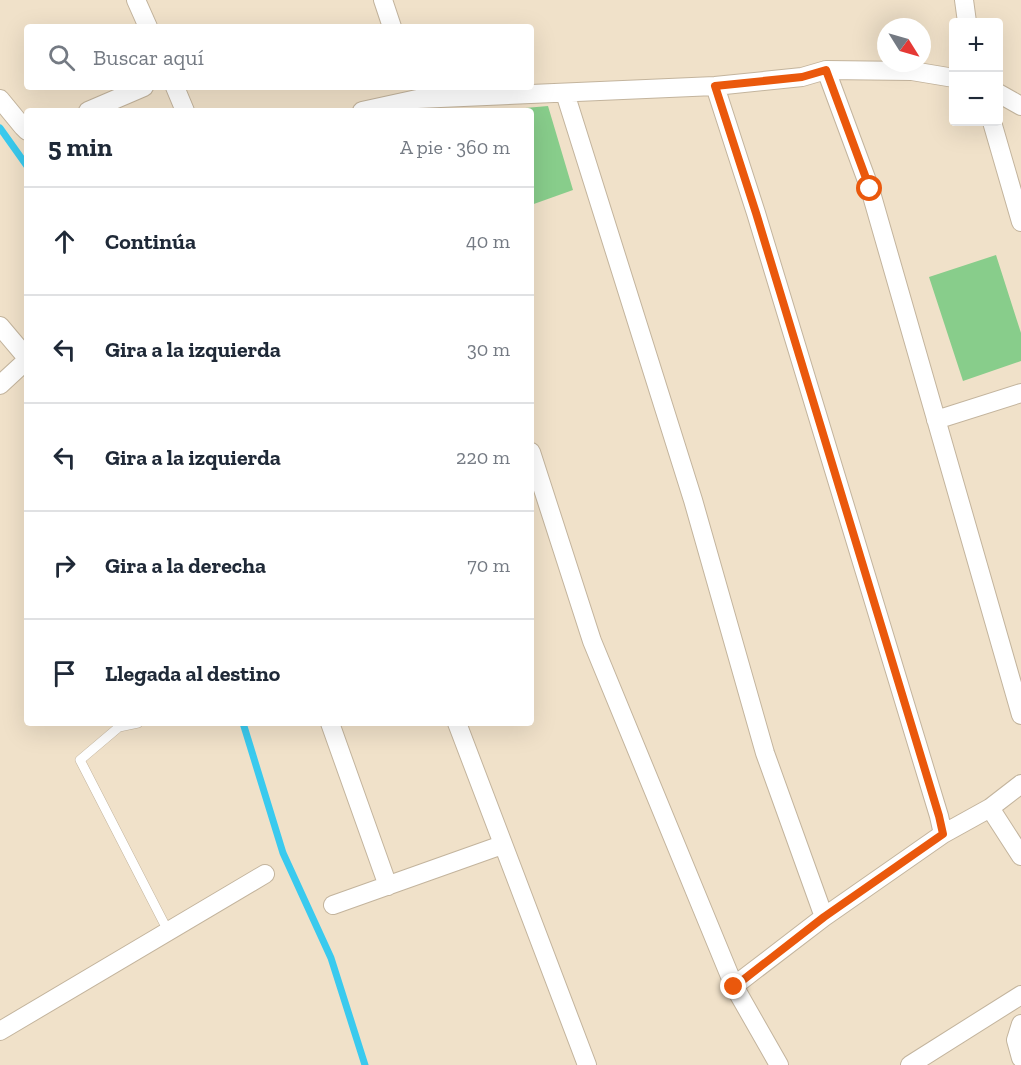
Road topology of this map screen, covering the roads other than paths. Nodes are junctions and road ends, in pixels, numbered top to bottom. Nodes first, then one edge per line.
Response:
1 (136, 0) edge
2 (383, 0) edge
3 (964, 0) edge
4 (966, 18) edge
5 (147, 24) edge
6 (391, 24) edge
7 (826, 70) junction
8 (949, 77) edge
9 (715, 86) junction
10 (137, 90) edge
11 (176, 90) edge
12 (565, 93) junction
13 (1003, 95) edge
14 (0, 99) edge
15 (417, 99) edge
16 (1021, 106) edge
17 (95, 108) edge
18 (184, 108) edge
19 (376, 108) edge
20 (993, 126) edge
21 (24, 127) edge
22 (1021, 222) edge
23 (0, 326) edge
24 (24, 355) edge
25 (24, 362) edge
26 (0, 386) edge
27 (1021, 393) edge
28 (936, 420) junction
29 (534, 461) edge
30 (1021, 715) edge
31 (124, 726) edge
32 (331, 726) edge
33 (458, 726) edge
34 (1021, 784) edge
35 (990, 808) junction
36 (943, 834) junction
37 (502, 845) junction
38 (1021, 856) edge
39 (265, 874) dead end
40 (388, 886) junction
41 (333, 905) dead end
42 (824, 917) junction
43 (168, 931) junction
44 (734, 987) junction
45 (1021, 995) edge
46 (1021, 1024) edge
47 (0, 1030) edge
48 (1021, 1058) edge
49 (587, 1065) edge
50 (779, 1065) edge
51 (910, 1065) edge

1 - 5 street
2 - 6 street
3 - 4 street
7 - 8 street
7 - 9 street
7 - 28 street
9 - 12 street
9 - 36 street
10 - 17 street
11 - 18 street
12 - 15 street
12 - 42 street
13 - 16 street
14 - 21 street
15 - 19 street
20 - 22 street
23 - 24 street
25 - 26 street
27 - 28 street
28 - 30 street
29 - 44 street
31 - 43 lane
32 - 40 street
33 - 37 street
34 - 35 street
35 - 36 street
35 - 38 street
36 - 42 street
37 - 40 street
37 - 49 street
39 - 43 street
40 - 41 street
42 - 44 street
43 - 47 street
44 - 50 street
45 - 51 street
46 - 48 street

